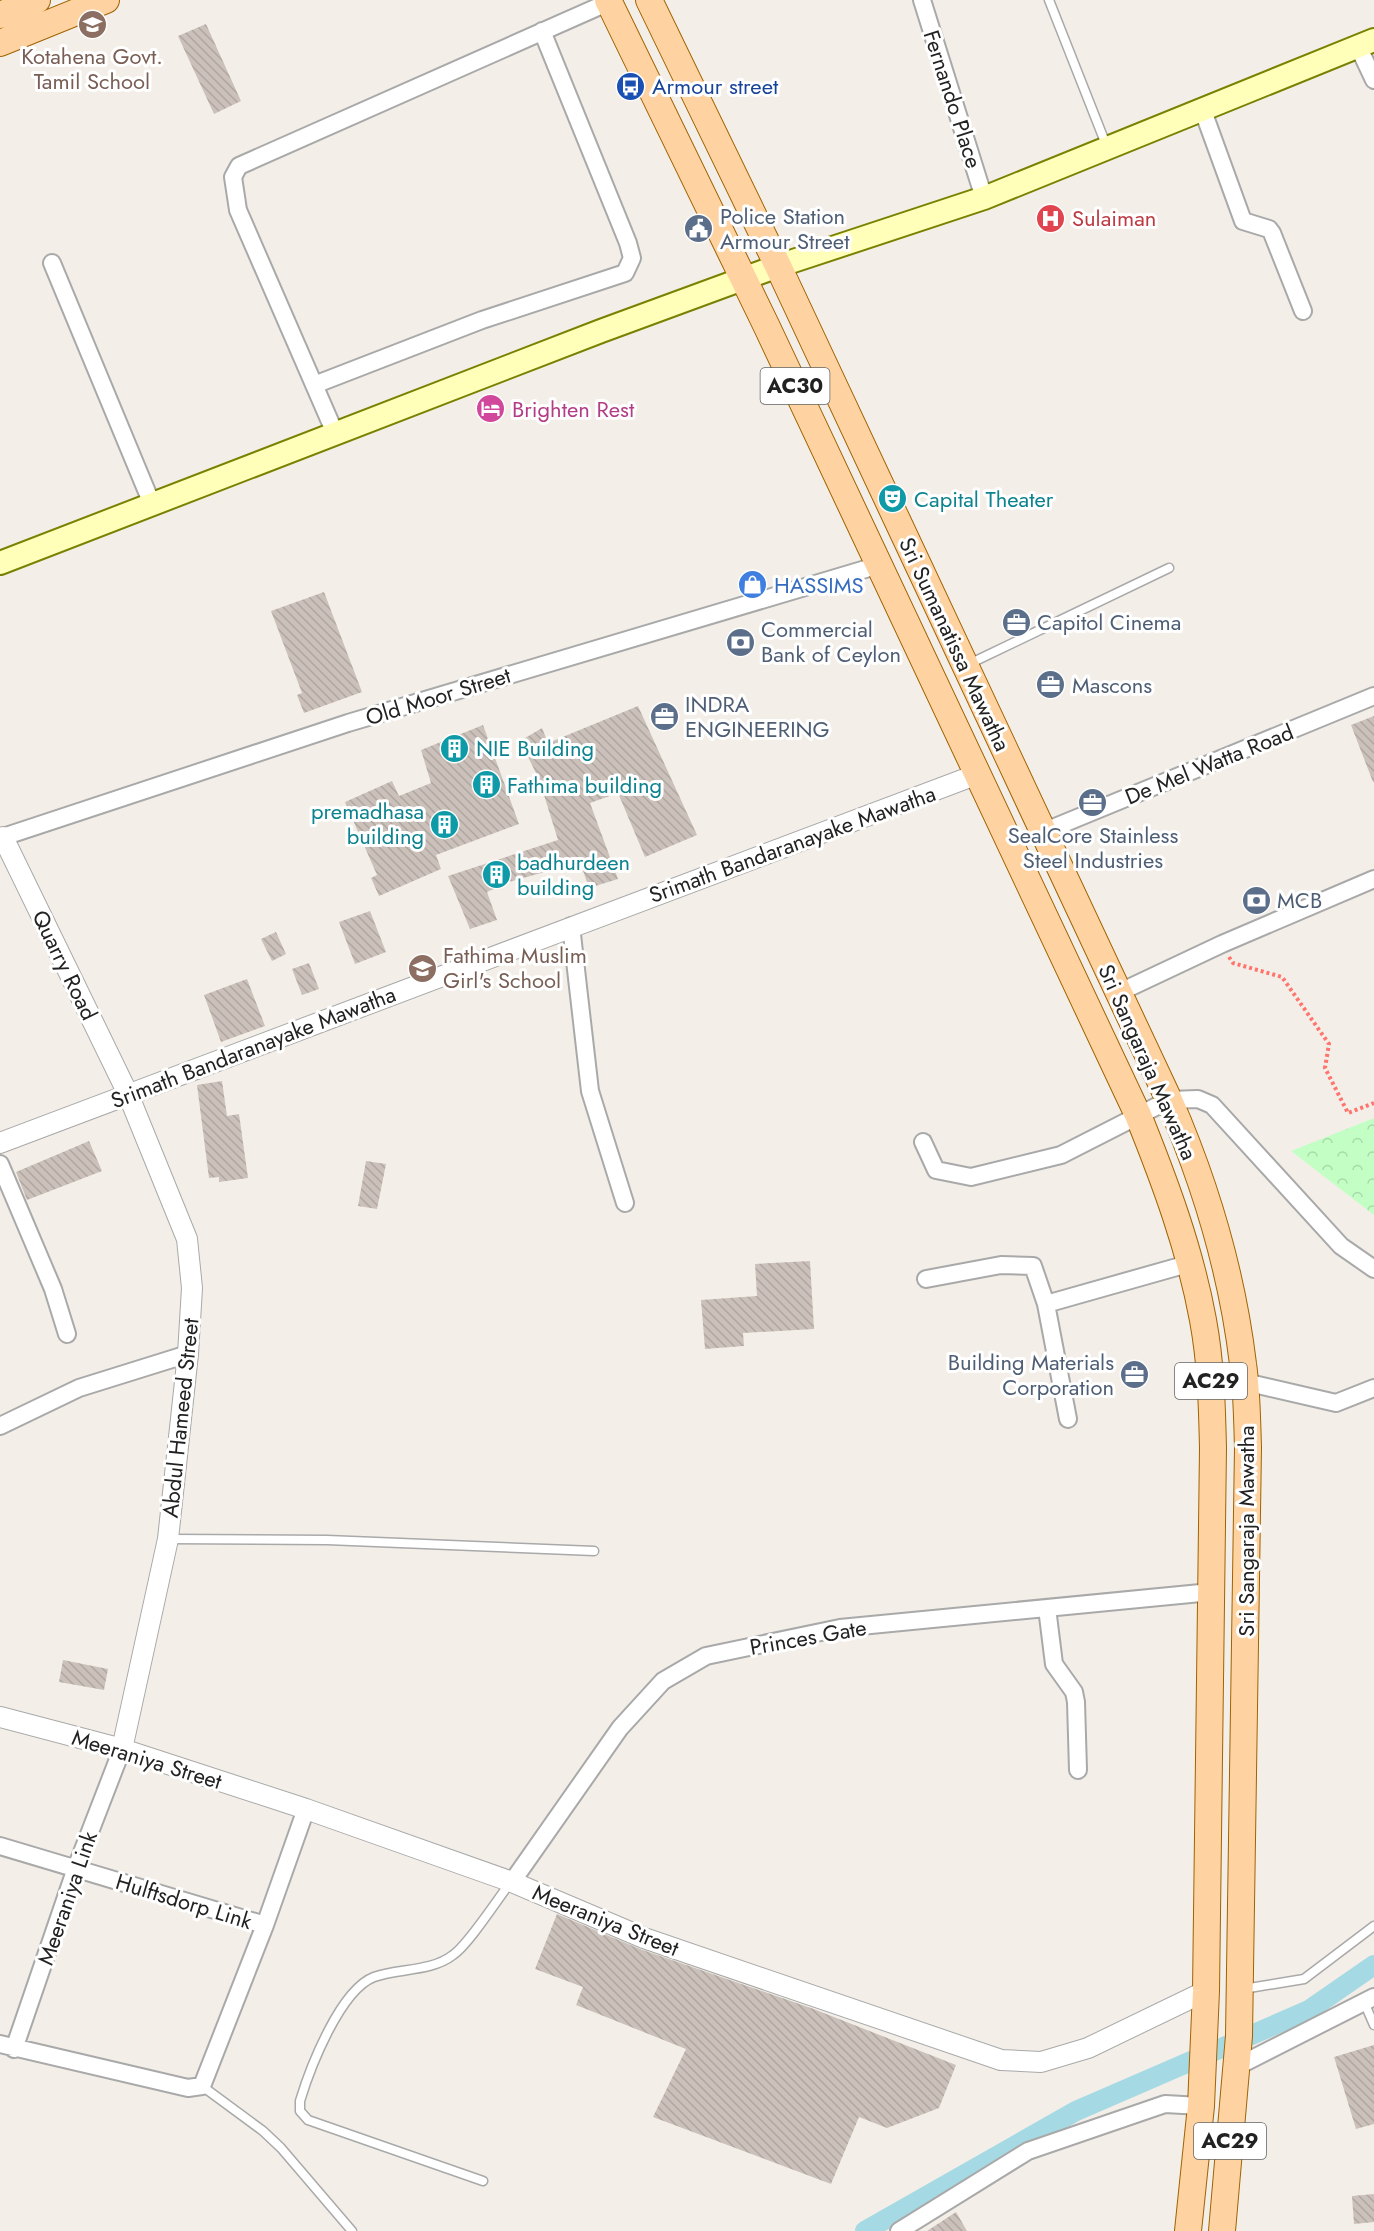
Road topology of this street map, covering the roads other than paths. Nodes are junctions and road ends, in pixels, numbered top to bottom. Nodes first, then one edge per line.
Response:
1 (37, 0) edge
2 (106, 0) edge
3 (649, 0) edge
4 (922, 0) edge
5 (1049, 0) edge
6 (608, 1) edge
7 (0, 15) edge
8 (542, 32) junction
9 (0, 43) edge
10 (1366, 43) edge
11 (1374, 80) edge
12 (1203, 111) junction
13 (1107, 148) junction
14 (984, 198) junction
15 (52, 263) dead end
16 (778, 266) junction
17 (744, 279) junction
18 (1303, 311) dead end
19 (314, 385) junction
20 (335, 433) junction
21 (152, 504) junction
22 (0, 563) edge
23 (879, 565) junction
24 (1169, 568) dead end
25 (965, 666) junction
26 (1374, 696) edge
27 (1014, 768) joint
28 (978, 774) junction
29 (1043, 832) junction
30 (1, 835) edge
31 (1374, 879) edge
32 (571, 926) junction
33 (1118, 993) junction
34 (128, 1094) junction
35 (1169, 1100) junction
36 (1138, 1115) junction
37 (923, 1142) dead end
38 (0, 1143) edge
39 (0, 1164) edge
40 (625, 1203) dead end
41 (1191, 1263) junction
42 (1374, 1269) edge
43 (926, 1279) dead end
44 (1046, 1304) junction
45 (68, 1334) dead end
46 (188, 1354) junction
47 (1245, 1383) junction
48 (1374, 1388) edge
49 (1068, 1419) dead end
50 (0, 1426) edge
51 (168, 1539) junction
52 (594, 1551) dead end
53 (1211, 1592) junction
54 (1047, 1608) junction
55 (0, 1717) edge
56 (122, 1749) junction
57 (1078, 1770) dead end
58 (306, 1809) junction
59 (0, 1846) edge
60 (76, 1868) junction
61 (512, 1882) junction
62 (265, 1925) junction
63 (1374, 1926) edge
64 (1206, 1991) junction
65 (1239, 1996) junction
66 (1369, 1999) edge
67 (1374, 2025) edge
68 (7, 2046) edge
69 (1237, 2059) junction
70 (202, 2086) junction
71 (1202, 2102) junction
72 (483, 2181) dead end
73 (352, 2231) edge
74 (899, 2231) edge
75 (1188, 2231) edge
76 (1222, 2231) edge

1 - 7 main road
2 - 9 main road
3 - 16 main road, Sri Sumanatissa Mawatha / AC30
4 - 14 street, Fernando Place
5 - 13 lane
6 - 8 street
6 - 17 main road, AC30
8 - 19 street
8 - 19 street
10 - 11 street
10 - 12 main road
12 - 13 main road
12 - 18 street
13 - 14 main road
14 - 16 main road
15 - 21 street
16 - 17 main road
16 - 25 main road, Sri Sumanatissa Mawatha / AC30
17 - 20 main road
17 - 23 main road, AC30
19 - 20 street
20 - 21 main road
21 - 22 main road
23 - 28 main road, AC30
23 - 30 street, Old Moor Street
24 - 25 lane
25 - 27 main road, Sri Sumanatissa Mawatha / AC30
26 - 29 street, De Mel Watta Road
27 - 29 main road, Sri Sangaraja Mawatha / AC29
28 - 32 street, Srimath Bandaranayake Mawatha
28 - 36 main road, Sri Sangaraja Mawatha / AC29
29 - 33 main road, Sri Sangaraja Mawatha / AC29
30 - 34 street, Quarry Road
31 - 33 street
32 - 34 street, Srimath Bandaranayake Mawatha
32 - 40 street
33 - 35 main road, Sri Sangaraja Mawatha / AC29
34 - 38 street, Srimath Bandaranayake Mawatha
34 - 46 street, Abdul Hameed Street
35 - 36 street
35 - 42 street
35 - 47 main road, Sri Sangaraja Mawatha / AC29
36 - 37 street
36 - 41 main road, Sri Sangaraja Mawatha / AC29
39 - 45 street
41 - 44 street
41 - 53 main road, Sri Sangaraja Mawatha / AC29
43 - 44 street
44 - 49 street
46 - 50 street
46 - 51 street, Abdul Hameed Street
47 - 48 street
47 - 65 main road, Sri Sangaraja Mawatha / AC29
51 - 52 lane
51 - 56 street, Abdul Hameed Street
53 - 54 street, Princes Gate
53 - 64 main road, Sri Sangaraja Mawatha / AC29
54 - 57 street
54 - 61 street, Princes Gate
55 - 56 street, Meeraniya Street
56 - 58 street, Meeraniya Street
56 - 60 street, Meeraniya Link
58 - 61 street, Meeraniya Street
58 - 62 street
59 - 60 street, Hulftsdorp Link
60 - 62 street, Hulftsdorp Link
60 - 68 street, Meeraniya Link
61 - 64 street, Meeraniya Street
61 - 72 lane
62 - 70 street
63 - 65 lane
64 - 71 main road, Sri Sangaraja Mawatha / AC29
65 - 69 main road, Sri Sangaraja Mawatha / AC29
66 - 67 lane
66 - 69 street
68 - 70 street
69 - 76 main road, Sri Sangaraja Mawatha / AC29
70 - 73 lane
71 - 74 street
71 - 75 main road, Sri Sangaraja Mawatha / AC29

